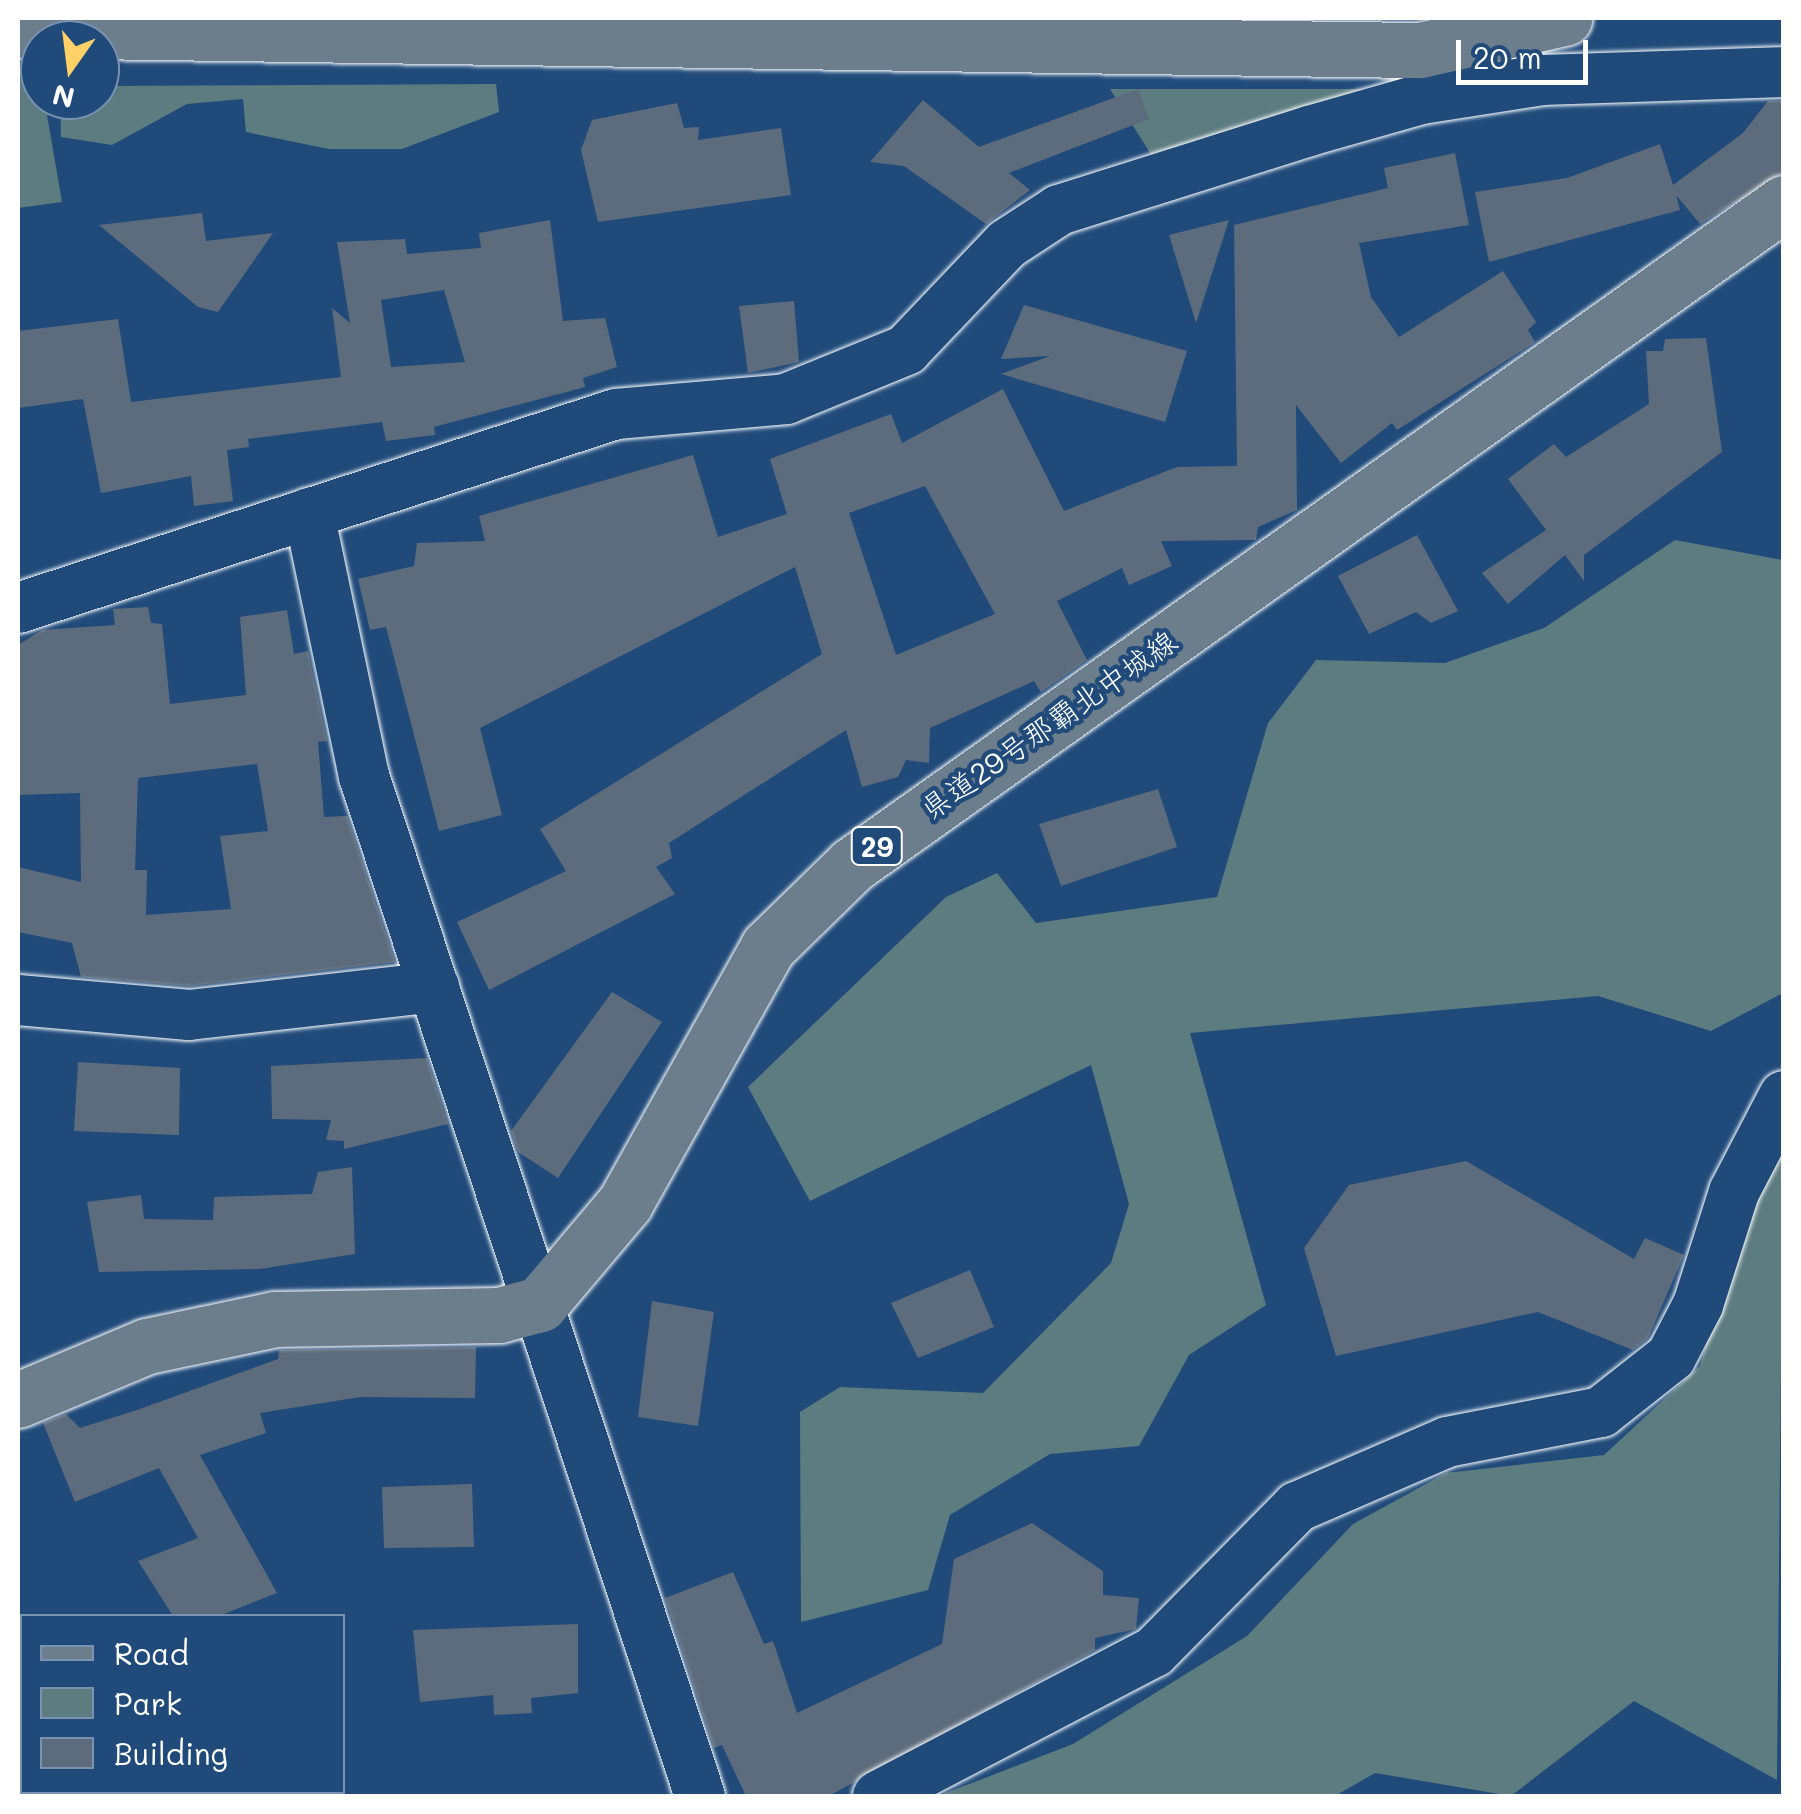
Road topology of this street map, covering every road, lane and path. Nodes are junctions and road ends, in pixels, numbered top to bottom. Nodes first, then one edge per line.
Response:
1 (1546, 22) edge
2 (18, 30) edge
3 (1784, 72) edge
4 (1420, 74) junction
5 (1543, 80) junction
6 (1784, 203) edge
7 (309, 513) junction
8 (18, 608) edge
9 (434, 987) junction
10 (18, 1000) edge
11 (1784, 1096) edge
12 (540, 1304) junction
13 (18, 1400) edge
14 (700, 1796) edge
15 (878, 1796) edge

1 - 4 main road
1 - 5 street
2 - 4 main road
3 - 5 street
4 - 5 street
4 - 7 street
6 - 12 main road, 県道29号那覇北中城線 / 29
7 - 8 street
7 - 9 street
9 - 10 street
9 - 12 street
11 - 15 street
12 - 13 main road
12 - 14 street

